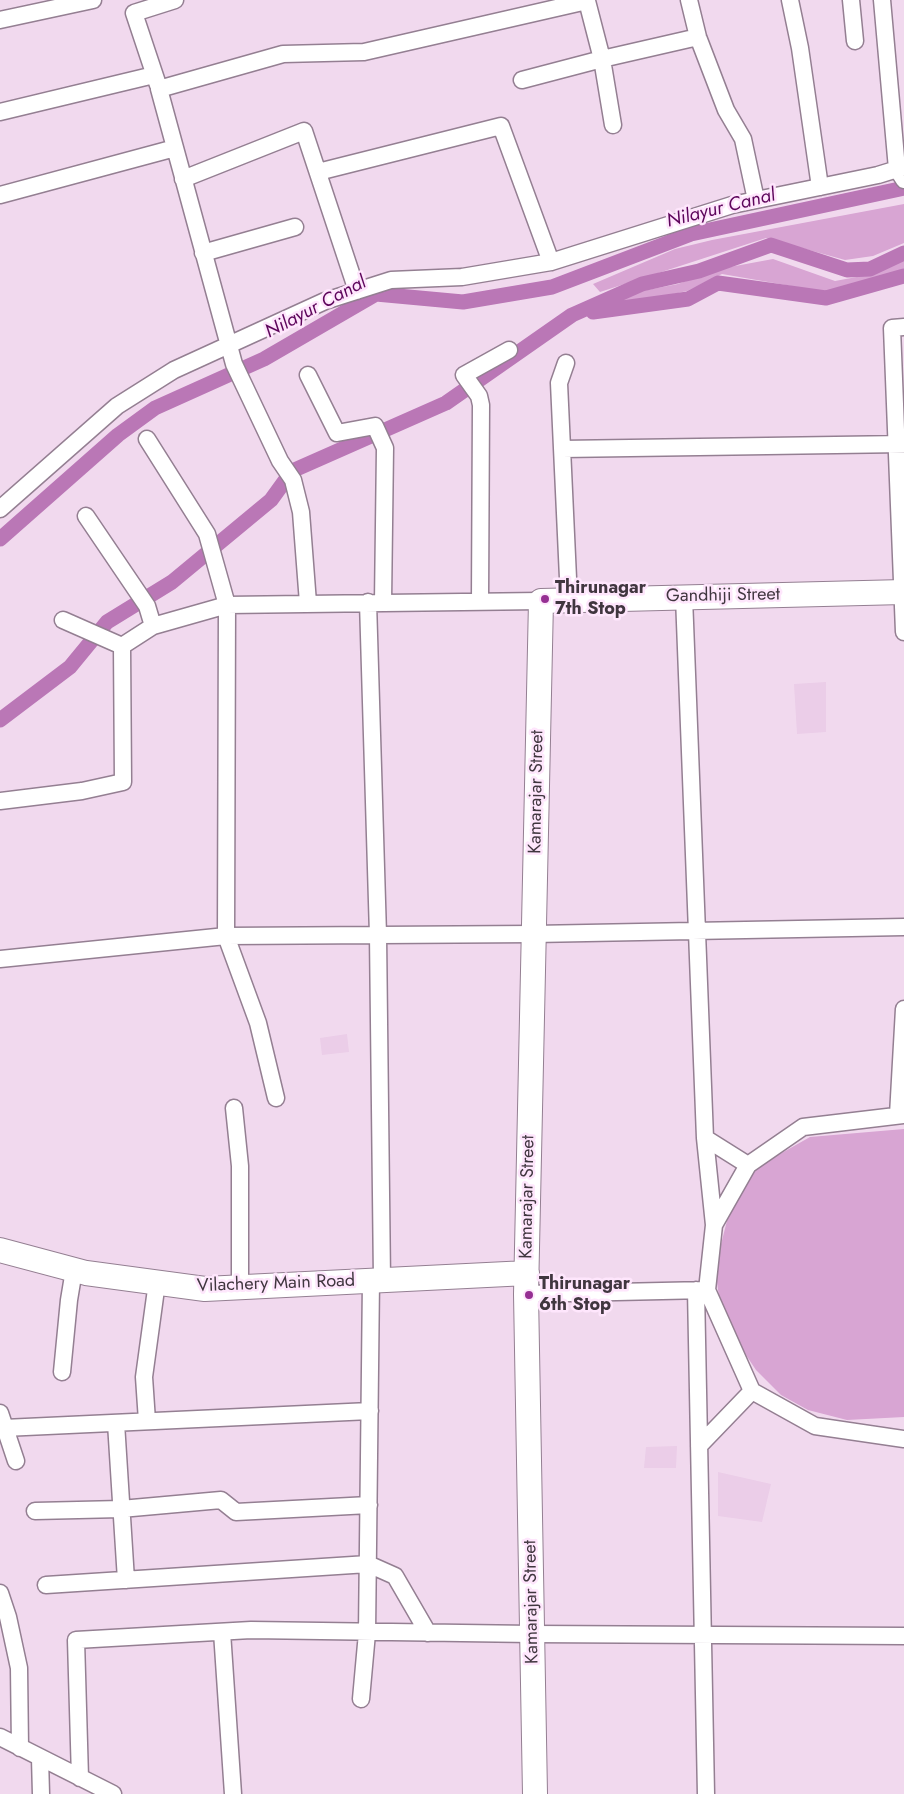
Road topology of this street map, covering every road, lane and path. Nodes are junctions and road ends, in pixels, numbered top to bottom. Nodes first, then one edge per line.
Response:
1 (93, 0) edge
2 (175, 0) edge
3 (689, 0) edge
4 (790, 0) edge
5 (851, 0) edge
6 (882, 0) edge
7 (587, 1) edge
8 (132, 6) edge
9 (0, 20) edge
10 (698, 37) junction
11 (855, 41) dead end
12 (602, 59) junction
13 (522, 80) dead end
14 (157, 82) junction
15 (0, 112) edge
16 (613, 125) dead end
17 (175, 148) junction
18 (318, 172) junction
19 (902, 174) edge
20 (183, 179) junction
21 (820, 187) junction
22 (0, 195) edge
23 (756, 200) junction
24 (295, 226) dead end
25 (203, 253) junction
26 (551, 262) junction
27 (358, 291) junction
28 (904, 327) edge
29 (228, 346) junction
30 (509, 350) dead end
31 (566, 363) dead end
32 (308, 376) dead end
33 (147, 439) dead end
34 (901, 444) edge
35 (562, 449) junction
36 (0, 509) edge
37 (86, 516) dead end
38 (904, 592) edge
39 (684, 597) junction
40 (480, 600) junction
41 (568, 600) junction
42 (541, 601) junction
43 (376, 602) junction
44 (308, 603) junction
45 (227, 605) junction
46 (62, 620) dead end
47 (153, 626) junction
48 (904, 632) edge
49 (122, 646) junction
50 (0, 801) edge
51 (904, 927) edge
52 (696, 930) junction
53 (534, 934) junction
54 (378, 935) junction
55 (226, 936) junction
56 (0, 958) edge
57 (904, 1009) edge
58 (276, 1098) dead end
59 (234, 1108) dead end
60 (901, 1115) edge
61 (705, 1138) junction
62 (748, 1165) junction
63 (714, 1225) junction
64 (0, 1250) edge
65 (74, 1270) junction
66 (376, 1280) junction
67 (157, 1282) junction
68 (526, 1283) junction
69 (240, 1287) junction
70 (702, 1290) junction
71 (62, 1372) dead end
72 (752, 1391) junction
73 (370, 1412) junction
74 (2, 1420) edge
75 (147, 1421) junction
76 (116, 1423) junction
77 (904, 1439) edge
78 (699, 1446) junction
79 (16, 1461) dead end
80 (369, 1505) junction
81 (122, 1509) junction
82 (35, 1511) dead end
83 (368, 1564) junction
84 (126, 1580) junction
85 (46, 1585) dead end
86 (0, 1594) edge
87 (222, 1632) junction
88 (367, 1633) junction
89 (428, 1633) junction
90 (532, 1634) junction
91 (703, 1635) junction
92 (904, 1636) edge
93 (361, 1699) dead end
94 (0, 1737) edge
95 (20, 1748) junction
96 (40, 1758) junction
97 (80, 1778) junction
98 (96, 1790) edge
99 (41, 1794) edge
100 (113, 1794) edge
101 (233, 1794) edge
102 (535, 1794) edge
103 (706, 1794) edge

1 - 9 street
2 - 8 street
3 - 10 street
4 - 21 street
5 - 11 street
6 - 19 street
7 - 12 street
7 - 14 street
8 - 14 street
10 - 12 street
10 - 23 street
12 - 13 street
12 - 16 street
14 - 15 street
14 - 17 street
17 - 20 street
17 - 22 street
18 - 20 street
18 - 26 street
18 - 27 street
19 - 21 street
20 - 25 street
21 - 23 street
23 - 26 street
24 - 25 street
25 - 29 street
26 - 27 street
27 - 29 street
28 - 34 street
29 - 36 street
29 - 44 street
30 - 40 street
31 - 35 street
32 - 43 street
33 - 45 street
34 - 35 street
34 - 38 street
35 - 41 street
37 - 47 street
38 - 39 main road, Gandhiji Street
38 - 48 street
39 - 41 main road, Gandhiji Street
39 - 52 street
40 - 42 street
40 - 43 street
41 - 42 main road, Gandhiji Street
42 - 53 main road, Kamarajar Street
43 - 44 street
43 - 54 street
44 - 45 street
45 - 47 street
45 - 55 street
46 - 49 street
47 - 49 street
49 - 50 street
51 - 52 street
52 - 53 street
52 - 61 street
53 - 54 street
53 - 68 main road, Kamarajar Street
54 - 55 street
54 - 66 street
55 - 56 street
55 - 58 street
57 - 60 street
59 - 69 street
60 - 62 street
61 - 62 street
61 - 63 street
62 - 63 street
63 - 70 street
64 - 65 main road, Vilachery Main Road
65 - 67 main road, Vilachery Main Road
65 - 71 street
66 - 68 main road, Vilachery Main Road
66 - 69 main road, Vilachery Main Road
66 - 73 street
67 - 69 main road, Vilachery Main Road
67 - 75 street
68 - 70 street
68 - 90 main road, Kamarajar Street
70 - 72 street
70 - 78 street
72 - 77 street
72 - 78 street
73 - 75 street
73 - 80 street
74 - 76 street
74 - 79 street
75 - 76 street
76 - 81 street
78 - 91 street
80 - 81 street
80 - 83 street
81 - 82 street
81 - 84 street
83 - 84 street
83 - 88 street
83 - 89 street
84 - 85 street
86 - 95 street
87 - 88 street
87 - 97 street
87 - 101 street
88 - 89 street
88 - 93 street
89 - 90 street
90 - 91 street
90 - 102 main road, Kamarajar Street
91 - 92 street
91 - 103 street
94 - 95 street
95 - 96 street
96 - 97 street
96 - 99 street
97 - 98 street
98 - 100 street

